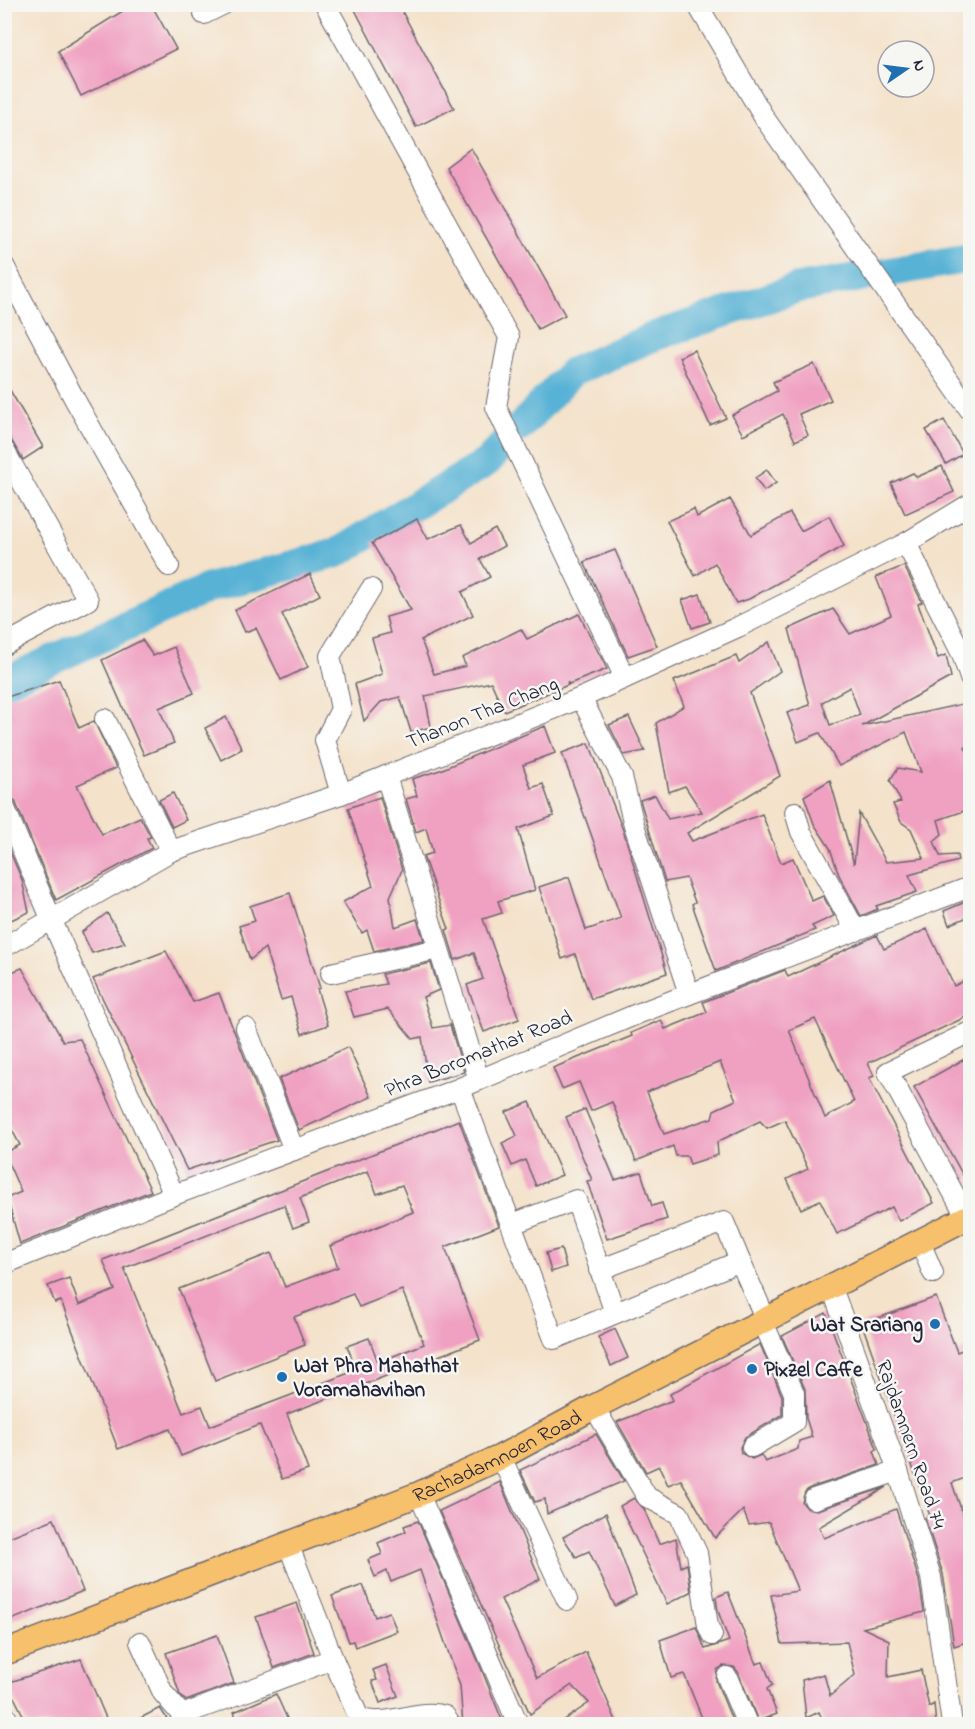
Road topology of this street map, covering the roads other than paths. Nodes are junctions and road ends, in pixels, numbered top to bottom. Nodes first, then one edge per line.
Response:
1 (224, 4) edge
2 (325, 4) edge
3 (697, 4) edge
4 (204, 15) dead end
5 (4, 266) edge
6 (970, 410) edge
7 (4, 450) edge
8 (970, 504) edge
9 (906, 543) junction
10 (169, 566) dead end
11 (371, 589) dead end
12 (4, 645) edge
13 (625, 678) junction
14 (970, 678) edge
15 (581, 698) junction
16 (105, 719) dead end
17 (386, 776) junction
18 (341, 794) junction
19 (4, 806) edge
20 (795, 812) dead end
21 (171, 851) junction
22 (970, 887) edge
23 (52, 921) junction
24 (856, 931) junction
25 (4, 947) edge
26 (438, 949) junction
27 (331, 973) dead end
28 (689, 994) junction
29 (246, 1028) dead end
30 (970, 1032) edge
31 (479, 1080) junction
32 (460, 1088) junction
33 (294, 1150) junction
34 (174, 1195) junction
35 (969, 1217) edge
36 (512, 1224) junction
37 (920, 1242) junction
38 (6, 1259) edge
39 (740, 1261) junction
40 (599, 1269) junction
41 (933, 1273) dead end
42 (832, 1288) junction
43 (615, 1312) junction
44 (764, 1321) junction
45 (594, 1407) junction
46 (752, 1447) dead end
47 (501, 1457) junction
48 (898, 1471) junction
49 (418, 1494) junction
50 (814, 1499) dead end
51 (288, 1544) junction
52 (567, 1600) dead end
53 (712, 1635) dead end
54 (140, 1642) dead end
55 (4, 1653) edge
56 (333, 1659) junction
57 (727, 1677) dead end
58 (4, 1714) edge
59 (10, 1725) edge
60 (450, 1725) edge
61 (518, 1725) edge
62 (747, 1725) edge
63 (952, 1725) edge

1 - 4 street
2 - 13 street
3 - 6 street
5 - 10 street
7 - 12 street
8 - 9 street, Thanon Tha Chang
9 - 13 street, Thanon Tha Chang
9 - 14 street
11 - 18 street
13 - 15 street, Thanon Tha Chang
15 - 17 street, Thanon Tha Chang
15 - 28 street
16 - 21 street
17 - 18 street, Thanon Tha Chang
17 - 26 street
18 - 21 street, Thanon Tha Chang
19 - 23 street
20 - 24 street
21 - 23 street, Thanon Tha Chang
22 - 24 street, Phra Boromathat Road
23 - 25 street, Thanon Tha Chang
23 - 34 street
24 - 28 street, Phra Boromathat Road
26 - 27 street
26 - 31 street
28 - 31 street, Phra Boromathat Road
29 - 33 street
30 - 35 street
31 - 32 street, Phra Boromathat Road
32 - 33 street, Phra Boromathat Road
32 - 36 street
33 - 34 street, Phra Boromathat Road
34 - 38 street, Phra Boromathat Road
35 - 37 main road, Rachadamnoen Road
36 - 40 street
36 - 43 street
37 - 41 street
37 - 42 main road, Rachadamnoen Road
39 - 40 street
39 - 43 street
39 - 44 street
40 - 43 street
42 - 44 main road, Rachadamnoen Road
42 - 48 street, Rajdamnern Road 74
44 - 45 main road, Rachadamnoen Road
44 - 46 street
45 - 47 main road, Rachadamnoen Road
45 - 53 street
47 - 49 main road, Rachadamnoen Road
47 - 52 street
48 - 50 street
48 - 63 street, Rajdamnern Road 74
49 - 51 main road, Rachadamnoen Road
49 - 61 street
51 - 55 main road, Rachadamnoen Road
51 - 56 street
54 - 56 street
56 - 60 street
57 - 62 street
58 - 59 street

